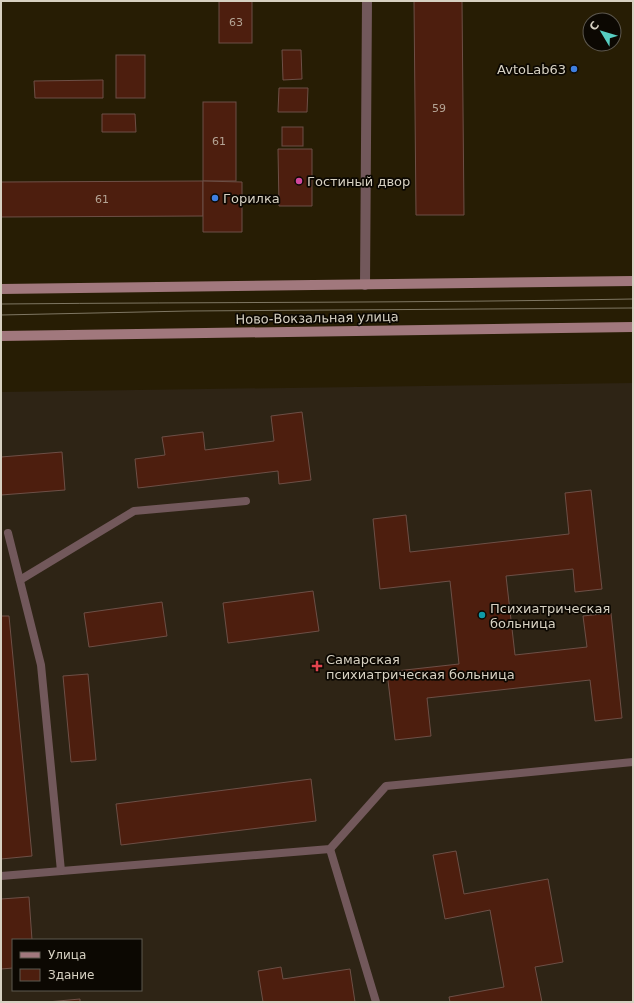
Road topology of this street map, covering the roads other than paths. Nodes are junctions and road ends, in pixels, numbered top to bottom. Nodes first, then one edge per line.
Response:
1 (367, 1) edge
2 (633, 281) edge
3 (365, 285) junction
4 (1, 289) edge
5 (633, 327) edge
6 (1, 336) edge
7 (246, 501) dead end
8 (8, 533) dead end
9 (20, 580) junction
10 (633, 762) edge
11 (330, 849) junction
12 (61, 871) junction
13 (1, 876) edge
14 (376, 1002) edge

1 - 3 street
2 - 3 main road
3 - 4 main road
5 - 6 main road, Ново-Вокзальная улица
7 - 9 lane
8 - 9 lane
9 - 12 lane
10 - 11 lane
11 - 12 lane
11 - 14 lane
12 - 13 lane

